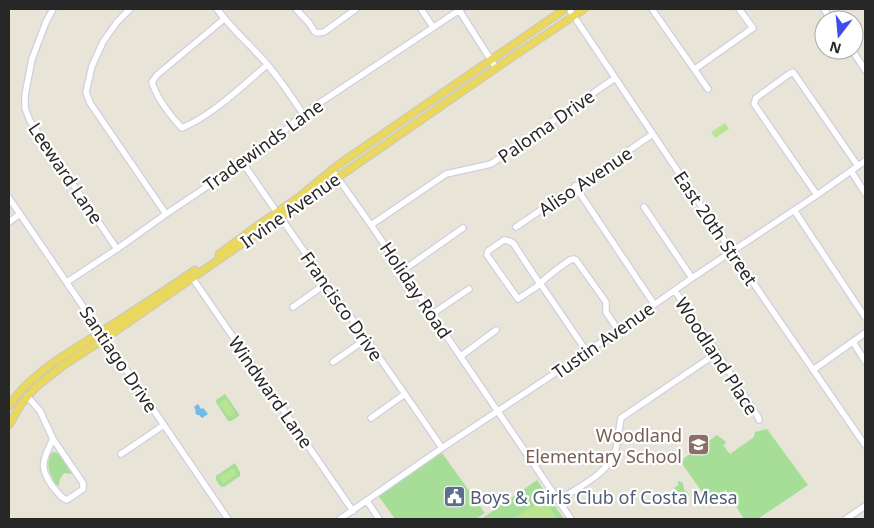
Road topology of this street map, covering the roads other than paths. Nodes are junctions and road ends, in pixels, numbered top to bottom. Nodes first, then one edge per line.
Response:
1 (53, 9) edge
2 (130, 9) edge
3 (217, 9) edge
4 (296, 9) edge
5 (356, 9) edge
6 (421, 9) edge
7 (567, 9) edge
8 (584, 9) edge
9 (652, 9) edge
10 (739, 9) edge
11 (460, 10) edge
12 (574, 16) junction
13 (224, 19) junction
14 (433, 27) junction
15 (491, 59) junction
16 (267, 64) junction
17 (496, 68) junction
18 (695, 69) junction
19 (615, 78) junction
20 (708, 89) dead end
21 (303, 114) junction
22 (653, 134) junction
23 (865, 161) edge
24 (243, 163) junction
25 (858, 166) junction
26 (332, 170) junction
27 (851, 171) junction
28 (337, 178) junction
29 (576, 186) junction
30 (865, 193) edge
31 (817, 195) junction
32 (9, 198) edge
33 (644, 207) dead end
34 (794, 210) junction
35 (20, 214) junction
36 (166, 214) junction
37 (278, 215) junction
38 (9, 222) edge
39 (371, 225) junction
40 (516, 227) dead end
41 (464, 228) dead end
42 (118, 249) junction
43 (732, 252) junction
44 (402, 271) junction
45 (191, 276) junction
46 (692, 278) junction
47 (67, 282) junction
48 (327, 283) junction
49 (541, 285) junction
50 (469, 289) dead end
51 (675, 291) junction
52 (654, 304) junction
53 (293, 307) dead end
54 (432, 314) junction
55 (865, 317) edge
56 (496, 330) dead end
57 (618, 330) junction
58 (865, 334) edge
59 (102, 336) junction
60 (366, 339) junction
61 (853, 342) junction
62 (587, 352) junction
63 (717, 352) junction
64 (461, 356) junction
65 (865, 360) edge
66 (333, 362) dead end
67 (51, 365) junction
68 (812, 370) junction
69 (406, 394) junction
70 (27, 396) junction
71 (9, 406) edge
72 (498, 411) junction
73 (371, 418) dead end
74 (759, 420) dead end
75 (9, 425) edge
76 (164, 425) junction
77 (53, 439) junction
78 (865, 445) edge
79 (442, 448) junction
80 (121, 454) dead end
81 (559, 500) junction
82 (367, 501) junction
83 (865, 506) edge
84 (353, 511) junction
85 (228, 519) edge
86 (340, 519) edge
87 (379, 519) edge
88 (571, 519) edge
89 (846, 519) edge

1 - 42 street, Leeward Lane
2 - 36 street
3 - 13 street
4 - 5 street
6 - 14 street
7 - 12 street, East 20th Street
7 - 15 main road, Irvine Avenue
8 - 12 main road, Irvine Avenue
9 - 18 street
10 - 18 street
11 - 14 street, Tradewinds Lane
11 - 15 street
12 - 17 main road, Irvine Avenue
12 - 19 street, East 20th Street
13 - 16 street
13 - 16 street
14 - 21 street, Tradewinds Lane
15 - 17 street
15 - 26 main road, Irvine Avenue
16 - 21 street
17 - 28 main road, Irvine Avenue
18 - 20 street
19 - 22 street, East 20th Street
19 - 39 street, Paloma Drive
21 - 24 street, Tradewinds Lane
22 - 29 street, Aliso Avenue
22 - 43 street, East 20th Street
23 - 25 street, Tustin Avenue
24 - 36 street, Tradewinds Lane
24 - 37 street, Francisco Drive
25 - 27 street, Tustin Avenue
25 - 31 street
26 - 28 street, Holiday Road
26 - 37 main road, Irvine Avenue
27 - 30 street
27 - 31 street, Tustin Avenue
28 - 37 main road, Irvine Avenue
28 - 39 street, Holiday Road
29 - 40 street, Aliso Avenue
29 - 52 street
31 - 34 street, Tustin Avenue
32 - 35 street, Santiago Drive
33 - 46 street, Woodland Place
34 - 43 street, Tustin Avenue
34 - 55 street
35 - 38 street
35 - 47 street, Santiago Drive
36 - 42 street, Tradewinds Lane
37 - 45 main road, Irvine Avenue
37 - 48 street, Francisco Drive
39 - 44 street, Holiday Road
41 - 44 street
42 - 47 street, Tradewinds Lane
43 - 46 street, Tustin Avenue
43 - 68 street, East 20th Street
44 - 54 street, Holiday Road
45 - 59 main road, Irvine Avenue
45 - 84 street, Windward Lane
46 - 51 street, Tustin Avenue
47 - 59 street, Santiago Drive
48 - 53 street
48 - 60 street, Francisco Drive
49 - 49 street
49 - 57 street
49 - 62 street
50 - 54 street
51 - 52 street, Tustin Avenue
51 - 63 street, Woodland Place
52 - 57 street, Tustin Avenue
54 - 64 street, Holiday Road
56 - 64 street
57 - 62 street, Tustin Avenue
58 - 61 street
59 - 67 main road, Irvine Avenue
59 - 70 main road, Irvine Avenue
59 - 76 street, Santiago Drive
60 - 66 street
60 - 69 street, Francisco Drive
61 - 65 street
61 - 68 street
62 - 72 street, Tustin Avenue
63 - 74 street, Woodland Place
63 - 81 street
64 - 72 street, Holiday Road
67 - 70 main road
67 - 71 main road, Irvine Avenue
68 - 78 street, East 20th Street
69 - 73 street
69 - 79 street, Francisco Drive
70 - 75 main road, Irvine Avenue
70 - 77 street
72 - 79 street, Tustin Avenue
72 - 81 street, Holiday Road
76 - 80 street
76 - 85 street, Santiago Drive
77 - 77 street
79 - 82 street, Tustin Avenue
81 - 88 street, Holiday Road
82 - 84 street, Tustin Avenue
82 - 87 street
83 - 89 street
84 - 86 street, Tustin Avenue

